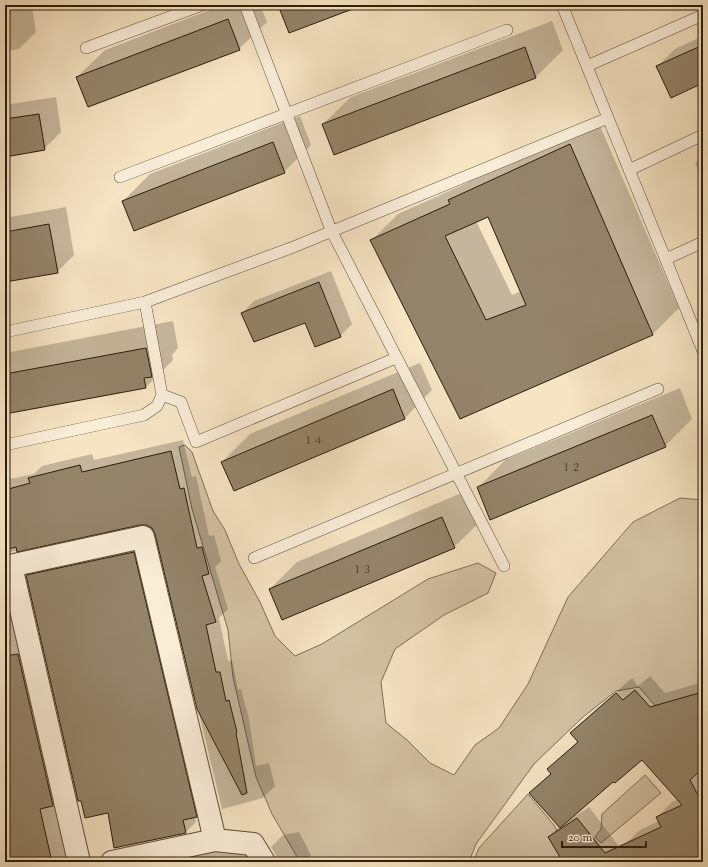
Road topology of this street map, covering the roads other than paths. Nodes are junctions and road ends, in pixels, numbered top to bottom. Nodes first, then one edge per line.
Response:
1 (202, 5) edge
2 (245, 5) edge
3 (562, 5) edge
4 (703, 15) edge
5 (507, 30) dead end
6 (86, 48) dead end
7 (587, 66) junction
8 (286, 114) junction
9 (608, 118) junction
10 (703, 134) edge
11 (629, 170) junction
12 (120, 177) dead end
13 (331, 230) junction
14 (703, 242) edge
15 (666, 260) junction
16 (145, 302) junction
17 (5, 332) edge
18 (703, 351) edge
19 (396, 358) junction
20 (658, 389) dead end
21 (162, 396) junction
22 (5, 445) edge
23 (456, 473) junction
24 (254, 558) dead end
25 (8, 566) edge
26 (504, 566) dead end
27 (215, 840) junction
28 (79, 862) edge
29 (112, 862) edge
30 (264, 862) edge

1 - 6 lane
2 - 8 lane
3 - 7 lane
4 - 7 lane
5 - 8 lane
7 - 9 lane
8 - 12 lane
8 - 13 lane
9 - 11 lane
9 - 13 lane
10 - 11 lane
11 - 15 lane
13 - 16 lane
13 - 19 lane
14 - 15 lane
15 - 18 lane
16 - 17 lane
16 - 21 lane
19 - 21 lane
19 - 23 lane
20 - 23 lane
21 - 22 lane
23 - 24 lane
23 - 26 lane
25 - 27 street
25 - 28 street
27 - 29 street
27 - 30 street

